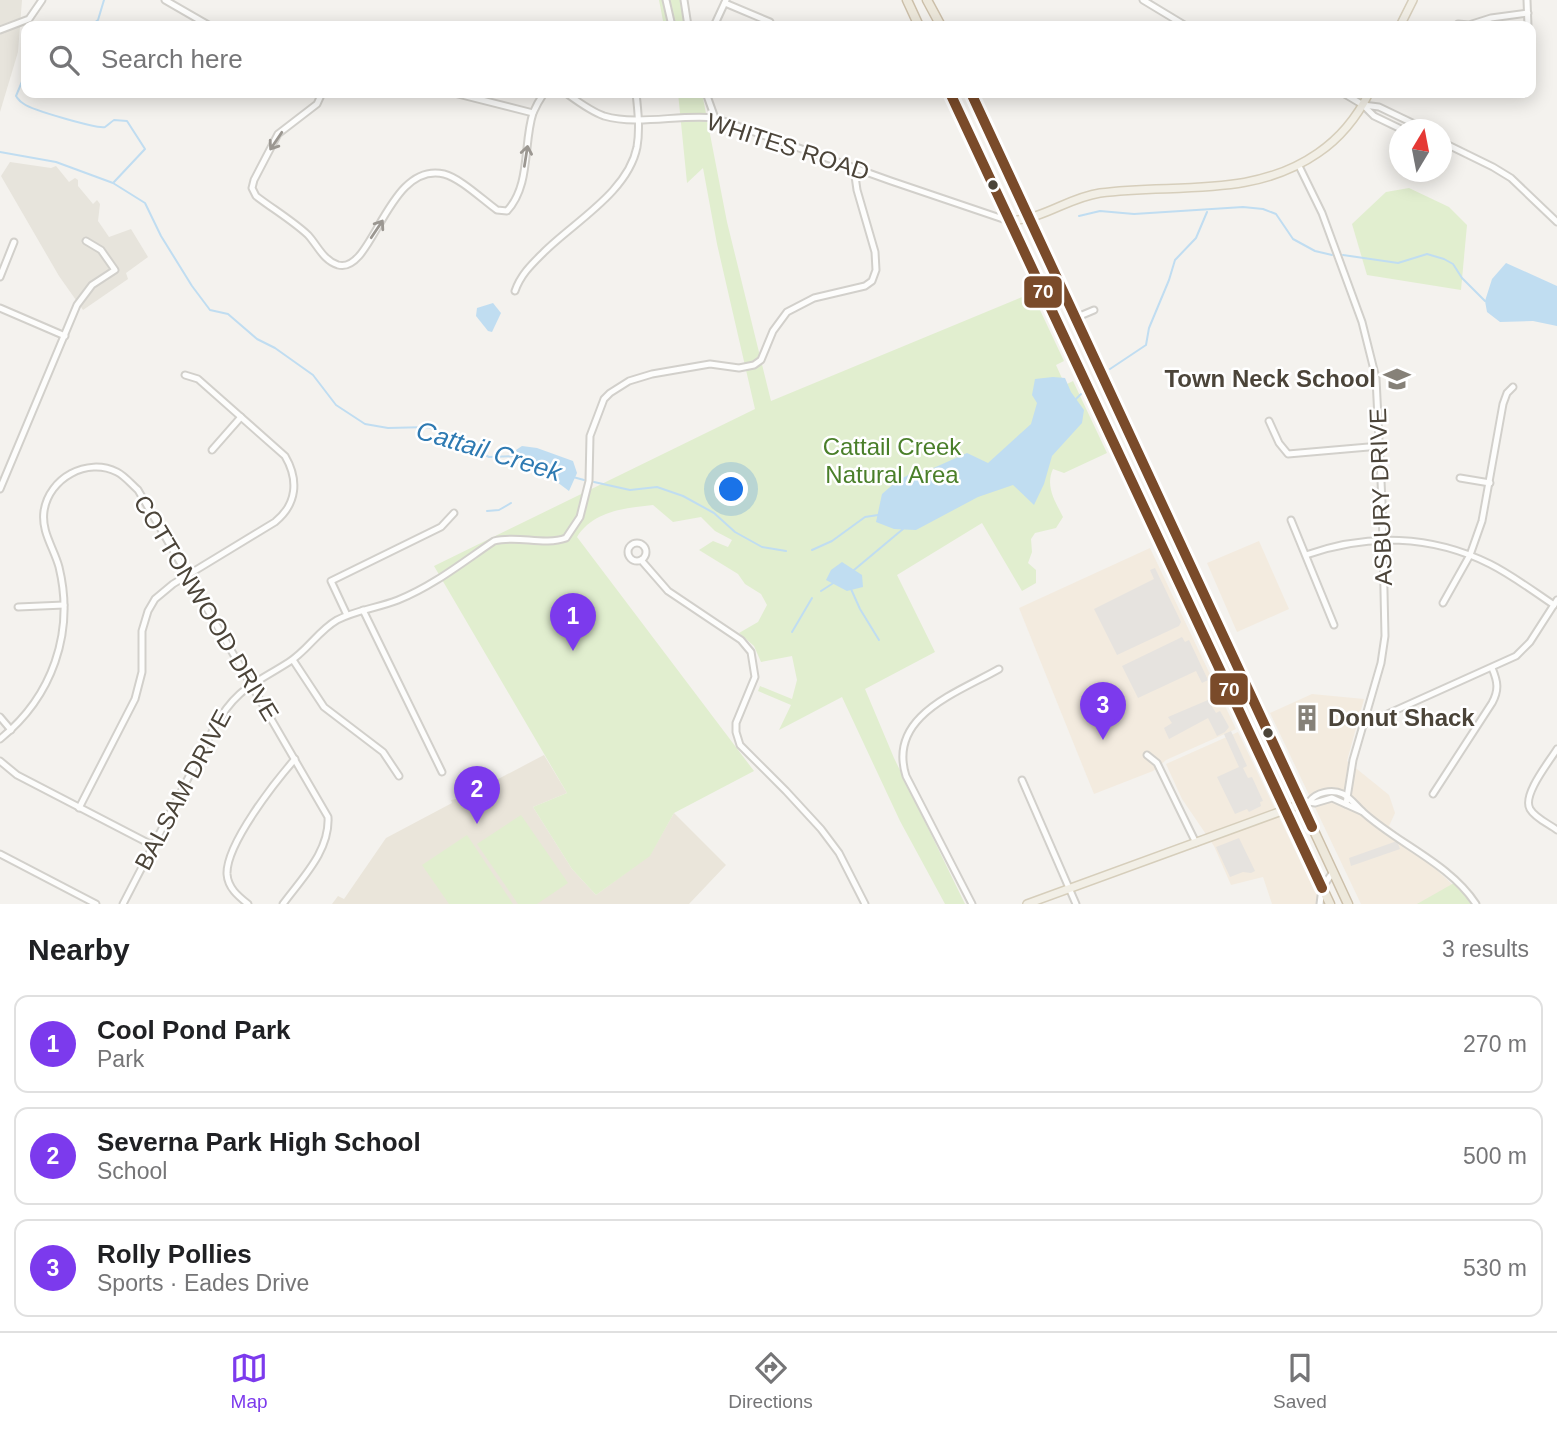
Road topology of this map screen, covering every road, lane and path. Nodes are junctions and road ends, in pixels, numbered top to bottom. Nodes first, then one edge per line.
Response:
1 (42, 0) edge
2 (166, 0) edge
3 (666, 0) edge
4 (684, 0) edge
5 (907, 0) edge
6 (927, 0) edge
7 (1143, 0) edge
8 (1413, 0) edge
9 (1527, 0) edge
10 (725, 1) edge
11 (1528, 13) junction
12 (24, 21) edge
13 (202, 21) edge
14 (671, 21) edge
15 (687, 21) edge
16 (716, 21) edge
17 (768, 21) edge
18 (917, 21) edge
19 (938, 21) edge
20 (1178, 21) edge
21 (1402, 21) edge
22 (1482, 21) edge
23 (1528, 21) edge
24 (21, 22) edge
25 (0, 30) edge
26 (320, 98) edge
27 (474, 98) edge
28 (541, 98) edge
29 (574, 98) edge
30 (636, 98) edge
31 (708, 98) edge
32 (952, 98) edge
33 (973, 98) edge
34 (1351, 98) edge
35 (1366, 98) edge
36 (1363, 105) junction
37 (533, 113) junction
38 (715, 118) junction
39 (638, 119) junction
40 (1404, 119) edge
41 (1389, 123) edge
42 (1452, 148) edge
43 (1299, 166) junction
44 (854, 169) junction
45 (1029, 220) junction
46 (1010, 221) junction
47 (1557, 222) edge
48 (86, 241) dead end
49 (15, 242) dead end
50 (0, 276) edge
51 (515, 291) dead end
52 (0, 308) edge
53 (1094, 310) dead end
54 (1075, 318) junction
55 (65, 335) junction
56 (185, 375) dead end
57 (1513, 387) dead end
58 (241, 417) junction
59 (1269, 421) dead end
60 (1380, 446) junction
61 (212, 450) dead end
62 (1460, 478) dead end
63 (1490, 483) junction
64 (0, 489) edge
65 (454, 513) dead end
66 (1291, 520) dead end
67 (1382, 541) junction
68 (1306, 555) junction
69 (1470, 555) junction
70 (641, 560) dead end
71 (188, 574) junction
72 (1555, 602) edge
73 (1443, 603) dead end
74 (64, 605) junction
75 (18, 607) dead end
76 (363, 610) junction
77 (347, 615) junction
78 (1334, 625) dead end
79 (293, 660) junction
80 (1493, 668) junction
81 (999, 669) dead end
82 (253, 684) junction
83 (0, 718) edge
84 (1363, 725) junction
85 (11, 730) junction
86 (0, 740) edge
87 (1557, 749) edge
88 (1147, 755) dead end
89 (295, 759) junction
90 (0, 761) edge
91 (442, 772) dead end
92 (399, 776) dead end
93 (1022, 780) dead end
94 (1433, 794) dead end
95 (1347, 795) junction
96 (1305, 803) junction
97 (1346, 804) junction
98 (79, 808) junction
99 (1286, 809) junction
100 (1361, 811) junction
101 (1557, 830) edge
102 (1196, 843) junction
103 (152, 845) junction
104 (0, 854) edge
105 (1333, 872) junction
106 (1070, 888) junction
107 (1322, 888) junction
108 (96, 904) edge
109 (123, 904) edge
110 (248, 904) edge
111 (283, 904) edge
112 (865, 904) edge
113 (972, 904) edge
114 (1027, 904) edge
115 (1076, 904) edge
116 (1320, 904) edge
117 (1330, 904) edge
118 (1348, 904) edge
119 (1476, 904) edge

1 - 12 street
2 - 13 street
3 - 14 street
4 - 15 street
5 - 18 highway
6 - 19 highway
7 - 20 street
8 - 21 main road
9 - 11 street
10 - 16 street
10 - 17 street
11 - 22 street
11 - 23 street
24 - 25 street
26 -> 37 street
27 - 37 street
28 - 37 street
29 - 39 street, WHITES ROAD
30 - 39 street
31 - 38 street
32 - 46 highway
33 - 45 highway
34 - 36 street
35 - 36 main road
36 - 40 street
36 - 41 street
36 - 43 main road
38 - 39 street, WHITES ROAD
38 - 44 street, WHITES ROAD
39 - 51 street
42 - 47 street
43 - 45 main road
43 - 60 street, ASBURY DRIVE
44 - 46 street, WHITES ROAD
44 - 76 street, BALSAM DRIVE
45 - 46 main road
45 - 54 highway
46 - 99 highway
48 - 55 street
49 - 50 street
52 - 55 street
53 - 54 street
54 - 96 highway
55 - 64 street
56 - 58 street
57 - 63 street
58 - 61 street
58 - 71 street
59 - 60 street
60 - 67 street, ASBURY DRIVE
62 - 63 street
63 - 69 street
65 - 77 street
66 - 68 street
67 - 68 street
67 - 69 street
67 - 84 street, ASBURY DRIVE
68 - 78 street
69 - 72 street
69 - 73 street
70 - 112 street
71 - 74 street, COTTONWOOD DRIVE
71 - 82 street, COTTONWOOD DRIVE
71 - 98 street
72 - 80 street
74 - 75 street
74 - 85 street, COTTONWOOD DRIVE
76 - 77 street, BALSAM DRIVE
76 - 91 street
77 - 79 street, BALSAM DRIVE
79 - 82 street, BALSAM DRIVE
79 - 92 street
80 - 84 street
80 - 94 street
81 - 113 street
82 - 89 street, COTTONWOOD DRIVE
82 - 103 street, BALSAM DRIVE
83 - 85 street
84 - 95 street, ASBURY DRIVE
85 - 86 street, COTTONWOOD DRIVE
87 - 101 street
88 - 102 street
89 - 110 street
89 - 111 street, COTTONWOOD DRIVE
90 - 98 street
93 - 106 street
95 - 96 street
95 - 97 street, ASBURY DRIVE
95 - 100 street
96 - 97 street
96 - 99 main road
96 - 105 highway
97 - 100 street
98 - 103 street
99 - 102 main road
99 - 107 highway
100 - 119 street
102 - 106 main road
103 - 109 street, BALSAM DRIVE
104 - 108 street
105 - 107 street
105 - 118 highway
106 - 114 main road
106 - 115 street
107 - 116 street
107 - 117 highway

